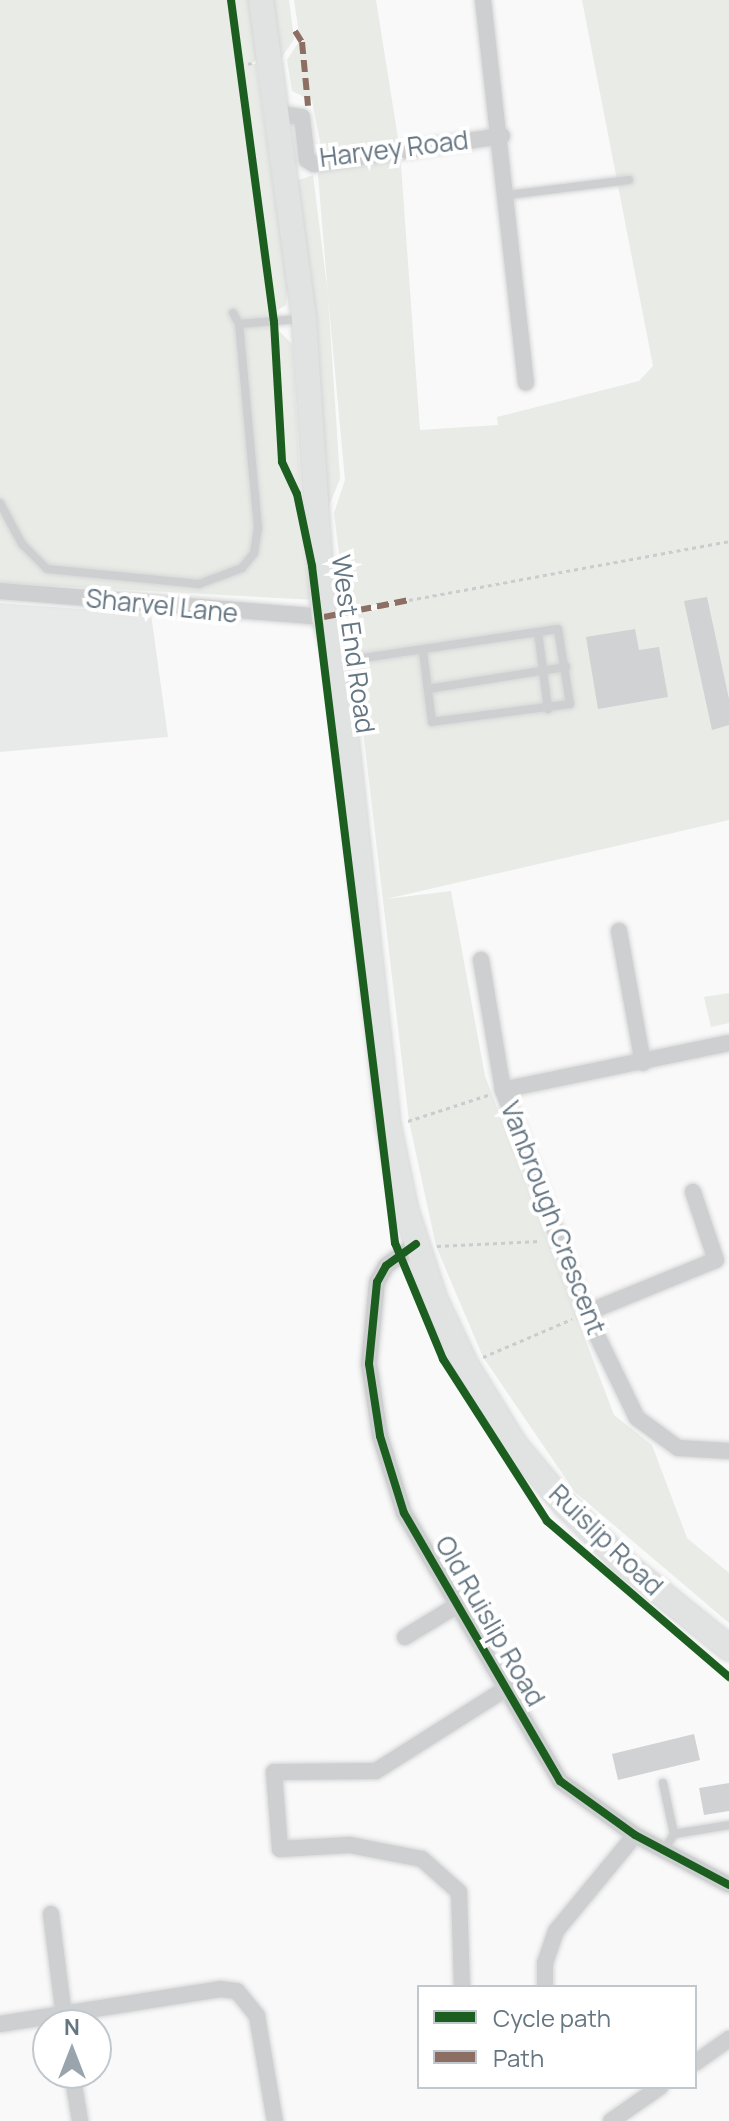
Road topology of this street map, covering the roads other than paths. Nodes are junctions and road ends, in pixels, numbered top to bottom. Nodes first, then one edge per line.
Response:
1 (261, 0) edge
2 (483, 0) edge
3 (276, 113) junction
4 (502, 136) junction
5 (629, 180) dead end
6 (508, 195) junction
7 (233, 313) dead end
8 (304, 319) junction
9 (239, 324) junction
10 (526, 383) dead end
11 (0, 503) edge
12 (0, 591) edge
13 (324, 617) junction
14 (538, 632) junction
15 (423, 652) junction
16 (338, 662) junction
17 (566, 667) junction
18 (542, 671) junction
19 (428, 689) junction
20 (548, 709) junction
21 (619, 931) dead end
22 (481, 960) dead end
23 (729, 1043) edge
24 (643, 1063) junction
25 (503, 1090) junction
26 (693, 1192) dead end
27 (423, 1240) junction
28 (586, 1313) junction
29 (729, 1451) edge
30 (456, 1606) junction
31 (405, 1637) dead end
32 (729, 1648) edge
33 (507, 1688) junction
34 (663, 1783) dead end
35 (729, 1825) edge
36 (674, 1834) junction
37 (635, 1835) junction
38 (664, 1850) junction
39 (729, 1885) edge
40 (51, 1914) dead end
41 (462, 1985) edge
42 (545, 1985) edge
43 (63, 2009) edge
44 (112, 2010) edge
45 (32, 2022) edge
46 (0, 2024) edge
47 (729, 2039) edge
48 (697, 2062) edge
49 (75, 2089) edge
50 (657, 2089) edge
51 (80, 2121) edge
52 (275, 2121) edge
53 (611, 2121) edge

1 - 3 main road, West End Road
2 - 4 street, Harvey Road
3 - 4 street, Harvey Road
3 - 8 main road, West End Road
4 - 6 street, Harvey Road
5 - 6 lane
6 - 10 street, Harvey Road
7 - 9 lane
8 - 9 lane
8 - 13 main road, West End Road
9 - 11 lane
12 - 13 street, Sharvel Lane
13 - 16 main road, West End Road
14 - 15 lane
14 - 17 lane
14 - 18 lane
15 - 16 lane
15 - 19 lane
16 - 27 main road, West End Road
17 - 18 lane
17 - 20 lane
18 - 19 lane
18 - 20 lane
19 - 20 lane
21 - 24 street
22 - 25 street
23 - 24 street, Vanbrough Crescent
24 - 25 street, Vanbrough Crescent
25 - 28 street, Vanbrough Crescent
26 - 28 street
27 - 30 street, Old Ruislip Road
27 - 32 main road, Ruislip Road
28 - 29 street, Vanbrough Crescent
30 - 31 street
30 - 33 street, Old Ruislip Road
33 - 37 street, Old Ruislip Road
33 - 41 street
34 - 36 lane
35 - 36 lane
36 - 38 lane
37 - 38 street, Old Ruislip Road
37 - 42 street
38 - 39 street, Old Ruislip Road
40 - 43 street
44 - 52 street
45 - 46 street
47 - 48 street
49 - 51 street
50 - 53 street

